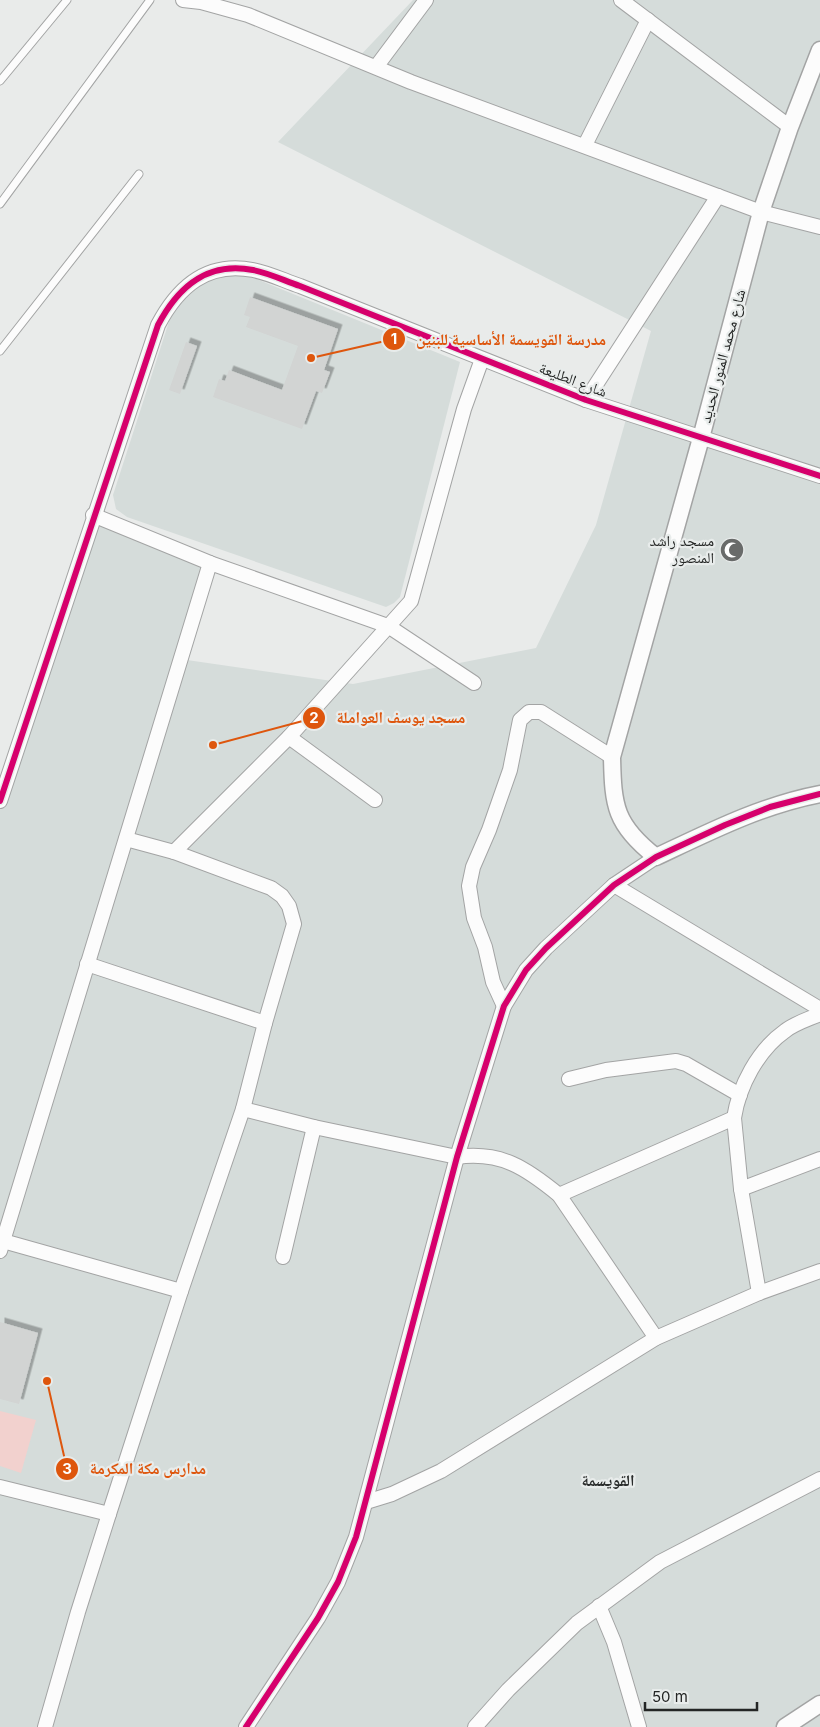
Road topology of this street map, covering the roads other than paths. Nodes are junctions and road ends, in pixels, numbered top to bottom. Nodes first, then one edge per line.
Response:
1 (67, 0) edge
2 (150, 0) edge
3 (183, 0) edge
4 (426, 0) edge
5 (621, 0) edge
6 (202, 1) edge
7 (648, 20) junction
8 (820, 50) edge
9 (376, 67) junction
10 (0, 81) edge
11 (790, 127) junction
12 (585, 145) junction
13 (139, 174) dead end
14 (718, 196) junction
15 (0, 204) edge
16 (762, 212) junction
17 (820, 227) edge
18 (0, 351) edge
19 (482, 359) junction
20 (586, 400) junction
21 (701, 438) junction
22 (820, 476) edge
23 (93, 515) junction
24 (210, 563) junction
25 (388, 626) junction
26 (474, 683) dead end
27 (288, 737) junction
28 (612, 757) junction
29 (2, 786) edge
30 (820, 794) edge
31 (375, 800) dead end
32 (0, 801) edge
33 (126, 839) junction
34 (174, 852) junction
35 (656, 857) junction
36 (614, 885) junction
37 (87, 964) junction
38 (504, 1006) junction
39 (820, 1009) edge
40 (820, 1014) edge
41 (265, 1023) junction
42 (569, 1079) dead end
43 (740, 1095) junction
44 (243, 1109) junction
45 (734, 1118) junction
46 (314, 1127) junction
47 (457, 1157) junction
48 (820, 1159) edge
49 (741, 1189) junction
50 (559, 1195) junction
51 (2, 1246) edge
52 (282, 1257) dead end
53 (820, 1271) edge
54 (181, 1291) junction
55 (759, 1293) junction
56 (656, 1338) junction
57 (820, 1479) edge
58 (0, 1486) edge
59 (366, 1502) junction
60 (109, 1514) junction
61 (599, 1606) junction
62 (820, 1704) edge
63 (45, 1727) edge
64 (246, 1727) edge
65 (475, 1727) edge
66 (640, 1727) edge
67 (785, 1727) edge

1 - 10 lane
2 - 15 lane
3 - 6 street
4 - 9 street
5 - 7 street
6 - 9 street
7 - 11 street
7 - 12 street
8 - 11 street, شارع محمد المنور الحديد
9 - 12 street
11 - 16 street, شارع محمد المنور الحديد
12 - 14 street
13 - 18 lane
14 - 16 street
14 - 20 street
16 - 17 street
16 - 21 street, شارع محمد المنور الحديد
19 - 20 street, شارع الطليعة
19 - 23 street, شارع الطليعة
19 - 25 street
20 - 21 street, شارع الطليعة
21 - 22 street, شارع الطليعة
21 - 28 street, شارع محمد المنور الحديد
23 - 24 street
23 - 29 street
24 - 25 street
24 - 33 street
25 - 26 street
25 - 27 street
27 - 31 street
27 - 34 street
28 - 35 street, شارع محمد المنور الحديد
28 - 38 street
29 - 32 street
30 - 35 street
33 - 34 street
33 - 37 street
34 - 41 street
35 - 36 street
36 - 38 street
36 - 39 street
37 - 41 street
37 - 51 street
38 - 47 street
40 - 43 street
41 - 44 street
42 - 43 street
43 - 45 street
44 - 46 street
44 - 54 street
45 - 49 street
45 - 50 street
46 - 47 street
46 - 52 street
47 - 50 street
47 - 59 street
48 - 49 street
49 - 55 street
50 - 56 street
51 - 54 street
53 - 55 street
54 - 60 street
55 - 56 street
56 - 59 street
57 - 61 street
58 - 60 street
59 - 64 street
60 - 63 street
61 - 65 street
61 - 66 street
62 - 67 street

